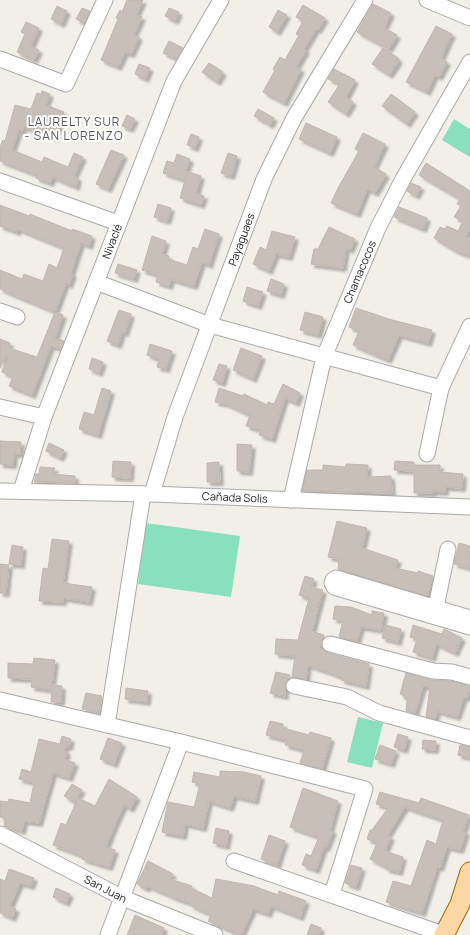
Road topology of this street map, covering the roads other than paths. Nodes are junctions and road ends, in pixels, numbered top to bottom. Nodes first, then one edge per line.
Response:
1 (105, 0) edge
2 (221, 0) edge
3 (365, 0) edge
4 (431, 1) edge
5 (470, 18) edge
6 (0, 59) edge
7 (470, 62) edge
8 (0, 181) edge
9 (118, 223) junction
10 (96, 282) junction
11 (0, 311) edge
12 (17, 317) dead end
13 (210, 325) junction
14 (470, 326) edge
15 (324, 357) junction
16 (440, 388) junction
17 (0, 407) edge
18 (44, 417) junction
19 (426, 454) dead end
20 (0, 491) edge
21 (21, 491) junction
22 (147, 494) junction
23 (291, 500) junction
24 (470, 507) edge
25 (448, 549) dead end
26 (436, 607) junction
27 (470, 618) edge
28 (470, 627) edge
29 (330, 644) dead end
30 (470, 677) edge
31 (294, 686) dead end
32 (0, 700) edge
33 (107, 725) junction
34 (470, 738) edge
35 (181, 742) junction
36 (2, 840) edge
37 (234, 861) dead end
38 (470, 872) edge
39 (332, 894) junction
40 (123, 898) junction
41 (470, 912) edge
42 (108, 935) edge
43 (215, 935) edge
44 (448, 935) edge

1 - 6 street
2 - 9 street, Nivaclé
3 - 13 street, Payaguaes
4 - 5 street
7 - 15 street, Chamacocos
8 - 9 street
9 - 10 street, Nivaclé
10 - 13 street
10 - 18 street, Nivaclé
11 - 12 street
13 - 15 street
13 - 22 street, Payaguaes
14 - 16 street
15 - 16 street
15 - 23 street, Chamacocos
16 - 19 street
17 - 18 street
18 - 21 street, Nivaclé
20 - 21 street, Cañada Solis
21 - 22 street, Cañada Solis
22 - 23 street, Cañada Solis
22 - 33 street, Payaguaes
23 - 24 street, Cañada Solis
25 - 26 street
26 - 27 street
26 - 28 street
29 - 30 street
31 - 34 street
32 - 33 street
33 - 35 street
35 - 39 street
35 - 40 street
36 - 40 street, San Juan
37 - 39 street
38 - 44 main road
39 - 44 street
40 - 42 street
40 - 43 street, San Juan
41 - 44 main road

